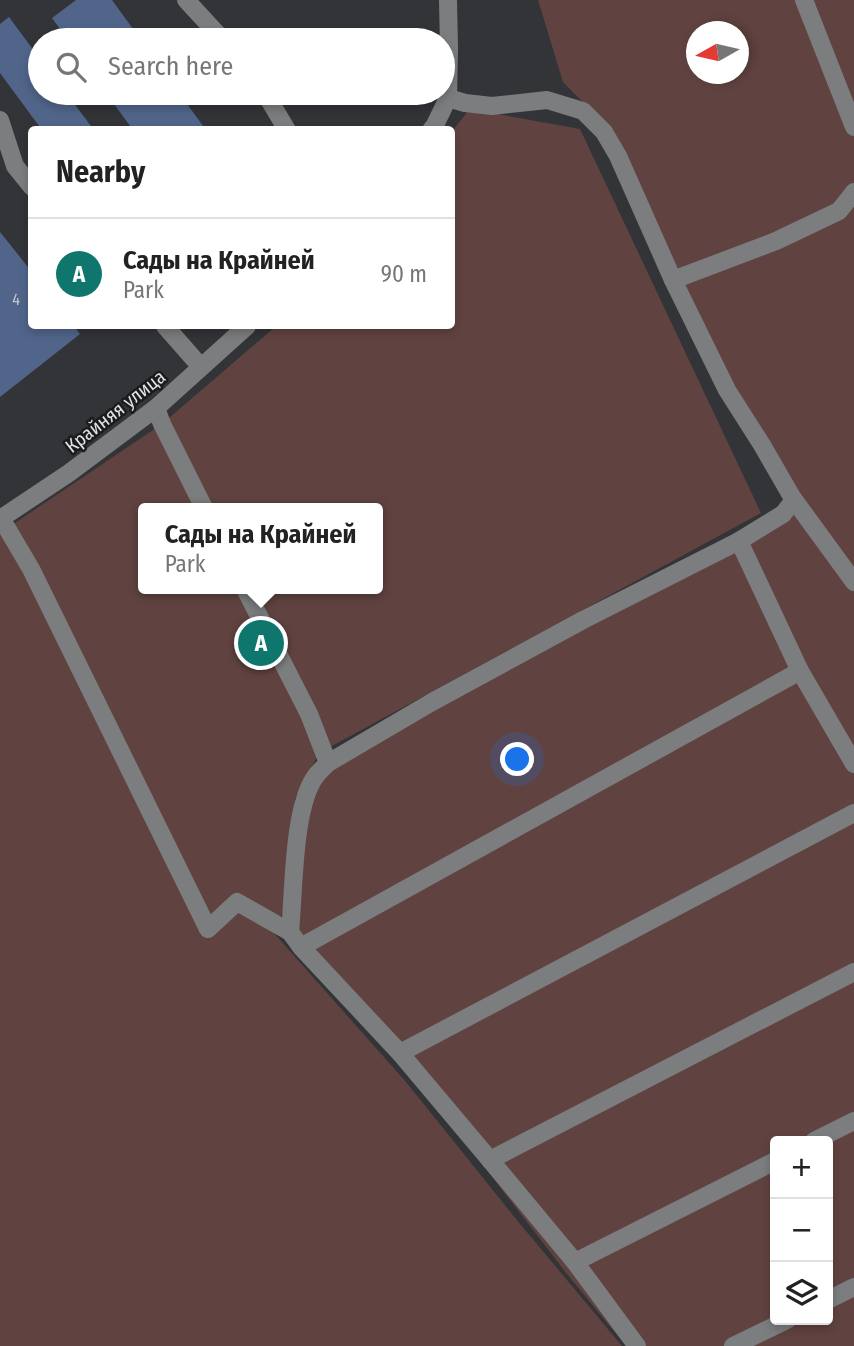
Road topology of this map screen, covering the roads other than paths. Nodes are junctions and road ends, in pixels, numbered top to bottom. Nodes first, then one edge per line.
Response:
1 (187, 0) edge
2 (448, 0) edge
3 (804, 0) edge
4 (212, 28) edge
5 (449, 28) edge
6 (455, 100) edge
7 (272, 105) edge
8 (445, 105) edge
9 (0, 120) edge
10 (284, 126) edge
11 (434, 126) edge
12 (854, 127) edge
13 (4, 144) edge
14 (28, 182) edge
15 (854, 192) edge
16 (673, 280) junction
17 (168, 329) edge
18 (244, 329) edge
19 (201, 367) junction
20 (156, 408) junction
21 (794, 500) junction
22 (202, 503) edge
23 (1, 518) edge
24 (739, 541) junction
25 (854, 583) edge
26 (248, 594) edge
27 (800, 671) junction
28 (328, 763) junction
29 (854, 764) edge
30 (854, 813) edge
31 (289, 932) junction
32 (301, 947) junction
33 (854, 972) edge
34 (400, 1053) junction
35 (854, 1121) edge
36 (824, 1136) edge
37 (490, 1160) junction
38 (770, 1164) edge
39 (575, 1262) junction
40 (854, 1287) edge
41 (833, 1298) edge
42 (777, 1325) edge
43 (637, 1346) edge
44 (733, 1346) edge

1 - 4 street
2 - 5 street
3 - 12 street
6 - 16 street
7 - 10 street
8 - 11 street
9 - 13 street
13 - 14 street
15 - 16 street
16 - 21 street
17 - 19 street
18 - 19 street, Крайняя улица
19 - 20 street, Крайняя улица
20 - 22 street
20 - 23 street, Крайняя улица
21 - 24 street
21 - 25 street
23 - 31 street
24 - 27 street
24 - 28 street
26 - 28 street
27 - 29 street
27 - 32 street
28 - 31 street
30 - 34 street
31 - 32 street
32 - 34 street
33 - 37 street
34 - 37 street
35 - 36 street
37 - 39 street
38 - 39 street
39 - 43 street
40 - 41 street
42 - 44 street

